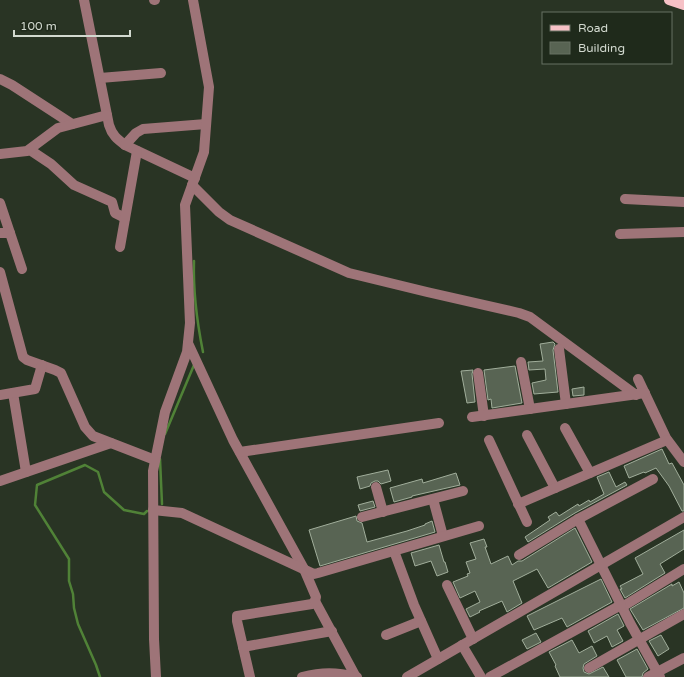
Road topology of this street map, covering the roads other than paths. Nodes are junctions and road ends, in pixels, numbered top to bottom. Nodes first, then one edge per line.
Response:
1 (84, 0) edge
2 (194, 0) edge
3 (669, 0) edge
4 (684, 5) edge
5 (161, 73) dead end
6 (100, 78) junction
7 (0, 79) edge
8 (107, 115) junction
9 (72, 124) junction
10 (206, 124) junction
11 (125, 145) junction
12 (30, 150) junction
13 (137, 151) junction
14 (0, 154) edge
15 (194, 182) junction
16 (625, 199) dead end
17 (684, 202) edge
18 (0, 204) edge
19 (125, 218) junction
20 (684, 232) edge
21 (5, 233) edge
22 (620, 234) dead end
23 (120, 248) dead end
24 (22, 269) dead end
25 (0, 272) edge
26 (188, 343) junction
27 (559, 349) dead end
28 (521, 362) dead end
29 (42, 365) junction
30 (478, 373) dead end
31 (638, 379) dead end
32 (12, 393) junction
33 (641, 394) junction
34 (0, 395) edge
35 (566, 404) junction
36 (530, 409) junction
37 (484, 416) junction
38 (472, 417) dead end
39 (439, 423) dead end
40 (566, 428) dead end
41 (527, 435) dead end
42 (488, 440) dead end
43 (667, 440) junction
44 (111, 443) junction
45 (240, 452) junction
46 (155, 460) junction
47 (684, 462) edge
48 (26, 472) junction
49 (590, 473) junction
50 (653, 479) dead end
51 (0, 481) edge
52 (376, 487) dead end
53 (555, 488) junction
54 (463, 491) dead end
55 (432, 499) junction
56 (518, 504) junction
57 (153, 510) junction
58 (383, 512) junction
59 (362, 517) dead end
60 (684, 517) edge
61 (578, 520) junction
62 (527, 522) dead end
63 (479, 526) dead end
64 (443, 536) junction
65 (394, 551) junction
66 (519, 555) dead end
67 (601, 565) junction
68 (304, 569) junction
69 (684, 569) edge
70 (447, 585) dead end
71 (315, 601) junction
72 (622, 606) junction
73 (684, 614) edge
74 (421, 621) junction
75 (332, 631) junction
76 (386, 635) dead end
77 (473, 639) junction
78 (639, 639) junction
79 (462, 645) junction
80 (243, 647) junction
81 (684, 658) edge
82 (438, 659) junction
83 (589, 668) dead end
84 (659, 675) edge
85 (156, 677) edge
86 (250, 677) edge
87 (302, 677) edge
88 (356, 677) edge
89 (407, 677) edge
90 (481, 677) edge
91 (490, 677) edge
92 (648, 677) edge

1 - 6 street
2 - 10 street
3 - 4 main road
5 - 6 street
6 - 8 street
7 - 9 street
8 - 9 street
8 - 11 street
9 - 12 street
10 - 11 street
10 - 15 street
11 - 13 street
12 - 14 street
12 - 19 street
13 - 15 street
13 - 19 street
15 - 26 street
15 - 33 street
16 - 17 street
18 - 21 street
19 - 23 street
20 - 22 street
21 - 24 street
25 - 29 street
26 - 45 street
26 - 46 street
27 - 35 street
28 - 36 street
29 - 32 street
29 - 44 street
30 - 37 street
31 - 33 street
32 - 34 street
32 - 48 street
33 - 35 street
33 - 43 street
35 - 36 street
36 - 37 street
37 - 38 street
39 - 45 street
40 - 49 street
41 - 53 street
42 - 56 street
43 - 47 street
43 - 49 street
44 - 46 street
44 - 48 street
45 - 68 street
46 - 57 street
48 - 51 street
49 - 53 street
50 - 61 street
52 - 58 street
53 - 56 street
54 - 55 street
55 - 58 street
55 - 64 street
56 - 62 street
57 - 68 street
57 - 85 street
58 - 59 street
60 - 67 street
61 - 66 street
61 - 67 street
63 - 64 street
64 - 65 street
65 - 68 street
65 - 74 street
67 - 72 street
67 - 77 street
68 - 71 street
69 - 72 street
70 - 77 street
71 - 75 street
71 - 80 street
72 - 78 street
72 - 91 street
73 - 78 street
74 - 76 street
74 - 82 street
75 - 80 street
75 - 88 street
77 - 79 street
78 - 83 street
78 - 84 street
79 - 82 street
79 - 90 street
80 - 86 street
81 - 84 street
82 - 89 street
84 - 92 street
87 - 88 street

